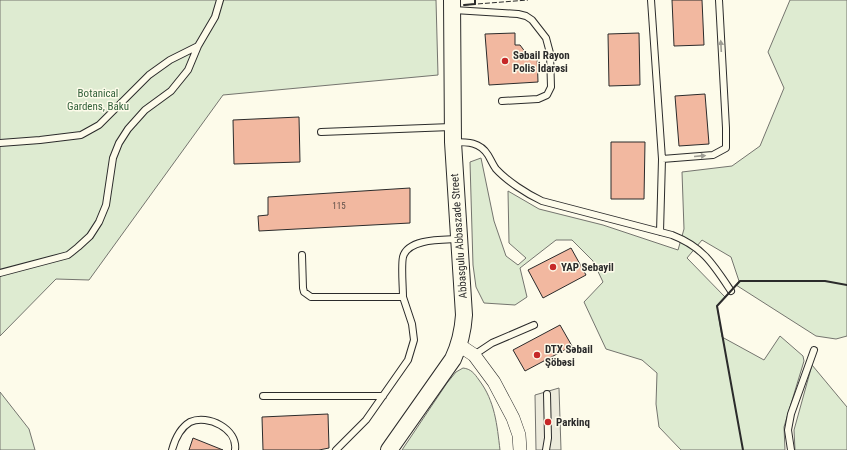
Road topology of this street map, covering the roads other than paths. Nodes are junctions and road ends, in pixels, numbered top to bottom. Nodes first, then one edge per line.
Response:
1 (220, 0) edge
2 (651, 0) edge
3 (718, 0) edge
4 (452, 5) edge
5 (198, 46) junction
6 (502, 101) dead end
7 (321, 132) dead end
8 (453, 134) junction
9 (0, 143) edge
10 (662, 159) junction
11 (660, 232) junction
12 (459, 239) junction
13 (302, 255) dead end
14 (0, 273) edge
15 (731, 291) dead end
16 (403, 297) junction
17 (534, 325) dead end
18 (460, 345) junction
19 (814, 350) dead end
20 (474, 354) junction
21 (547, 394) dead end
22 (263, 396) dead end
23 (383, 396) junction
24 (172, 450) edge
25 (235, 450) edge
26 (336, 450) edge
27 (389, 450) edge
28 (520, 450) edge
29 (546, 450) edge
30 (790, 450) edge

1 - 5 lane
2 - 10 lane
10 -> 3 lane
4 - 6 lane
4 - 8 street, Abbasgulu Abbaszade Street
5 - 9 lane
5 - 14 lane
7 - 8 lane
8 - 11 lane
8 - 12 street, Abbasgulu Abbaszade Street
10 - 11 lane
11 - 15 lane
12 - 16 lane
12 - 18 street, Abbasgulu Abbaszade Street
13 - 16 lane
16 - 23 lane
17 - 20 lane
18 - 20 street
18 - 27 street, Abbasgulu Abbaszade Street
19 - 30 lane
20 - 28 street
21 - 29 lane
22 - 23 lane
23 - 26 lane
24 - 25 lane

